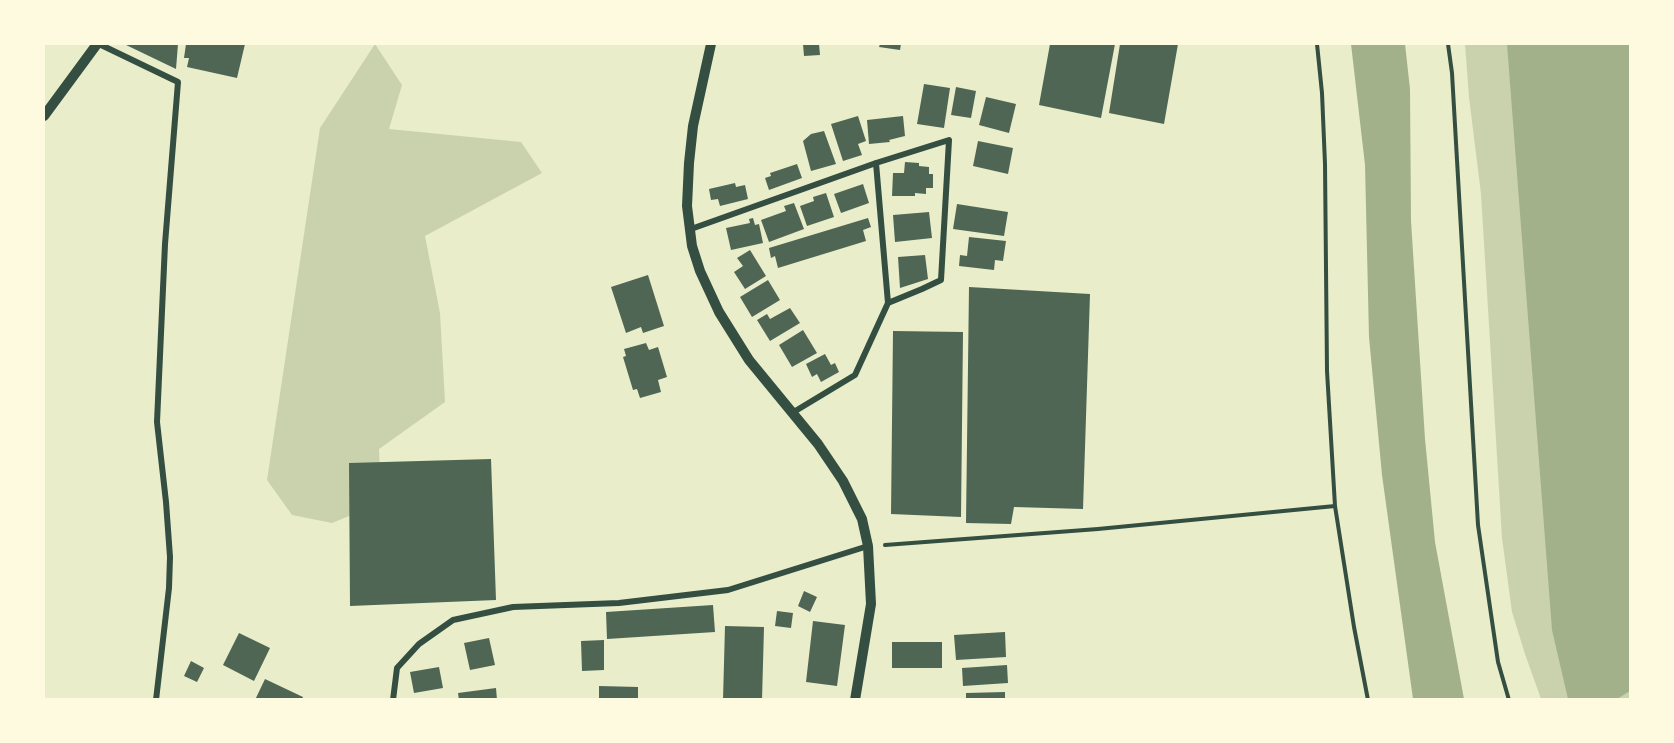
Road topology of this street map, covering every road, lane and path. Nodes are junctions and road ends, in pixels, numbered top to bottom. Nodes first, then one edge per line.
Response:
1 (98, 44) edge
2 (711, 44) edge
3 (1317, 44) edge
4 (1448, 44) edge
5 (44, 116) edge
6 (876, 163) junction
7 (690, 229) junction
8 (888, 303) junction
9 (792, 413) junction
10 (1335, 506) junction
11 (868, 546) junction
12 (156, 699) edge
13 (393, 699) edge
14 (855, 699) edge
15 (1368, 699) edge
16 (1509, 699) edge

1 - 5 street
1 - 12 street
2 - 7 street
3 - 10 path
4 - 16 path
6 - 7 street
6 - 8 street
6 - 8 street
7 - 9 street
8 - 9 street
9 - 11 street
10 - 11 path
10 - 15 path
11 - 13 street
11 - 14 street

